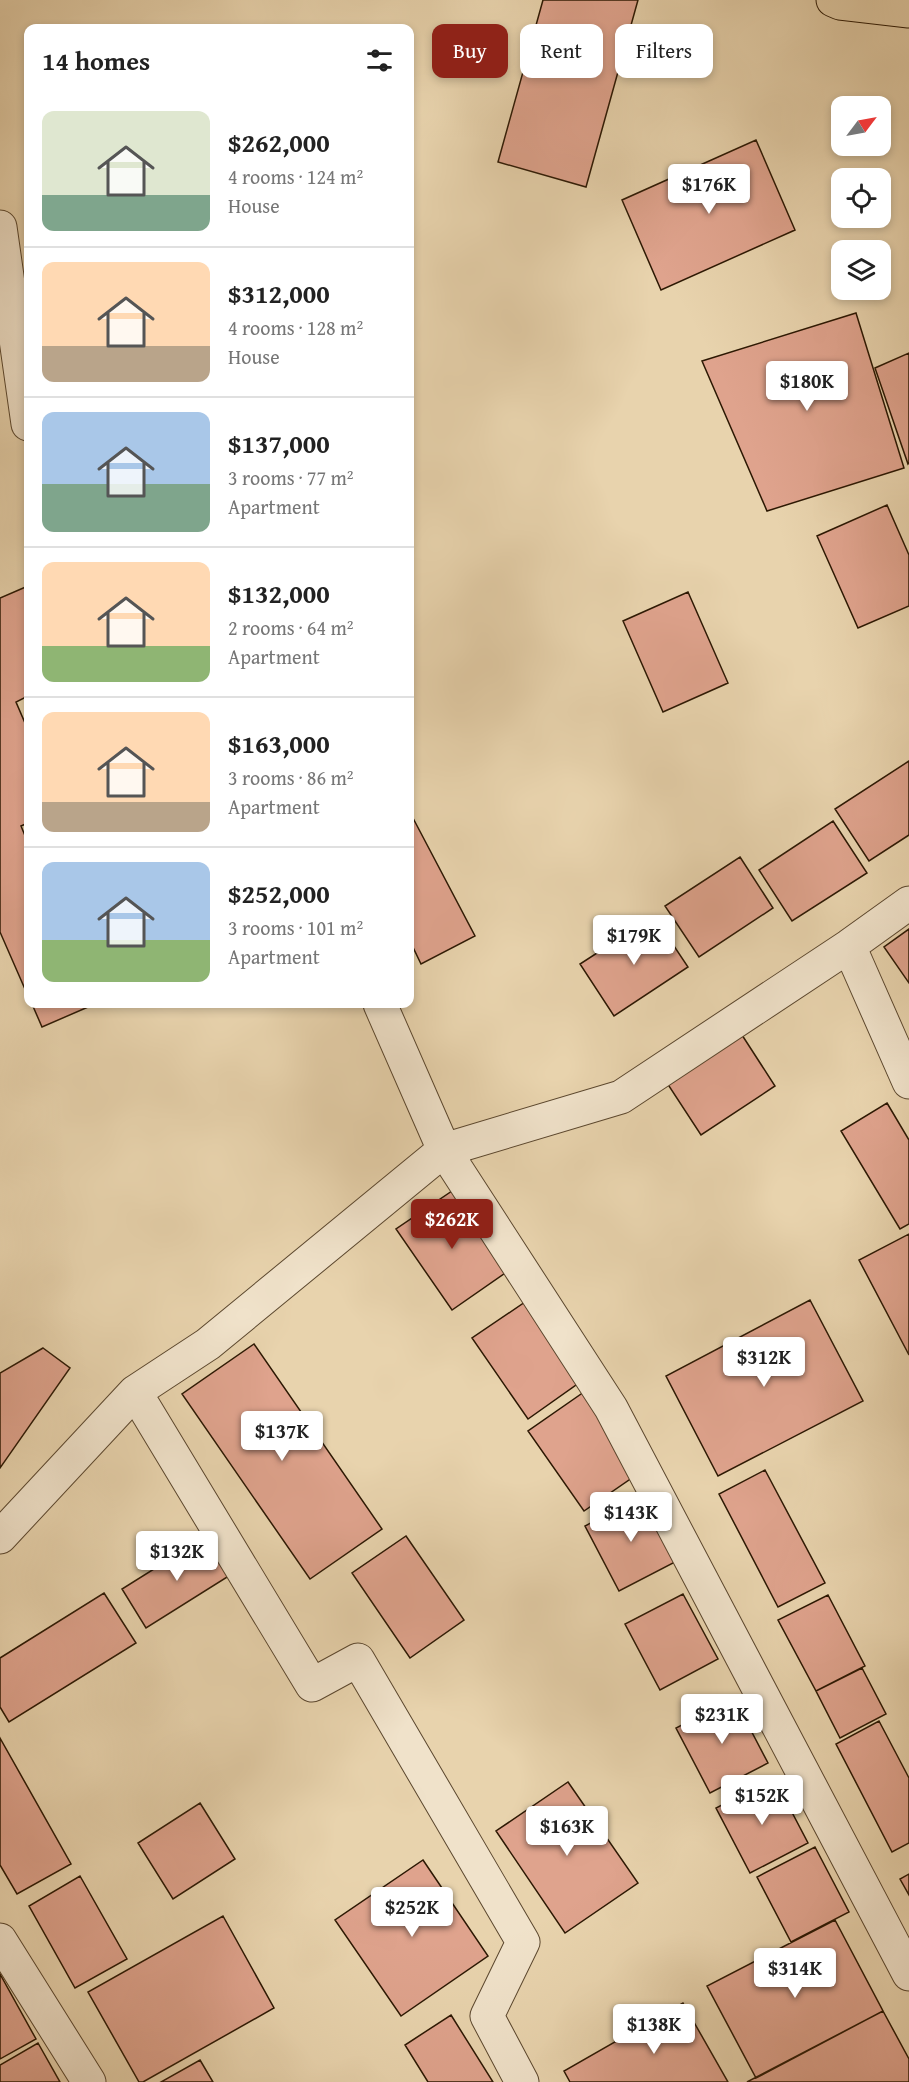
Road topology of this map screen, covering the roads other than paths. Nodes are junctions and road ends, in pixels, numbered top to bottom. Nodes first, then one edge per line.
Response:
1 (833, 0) edge
2 (909, 11) edge
3 (0, 227) edge
4 (24, 396) edge
5 (909, 903) edge
6 (849, 946) junction
7 (382, 1008) edge
8 (909, 1082) edge
9 (444, 1150) junction
10 (135, 1392) junction
11 (0, 1537) edge
12 (0, 1940) edge
13 (909, 1974) edge
14 (89, 2082) edge
15 (522, 2082) edge

1 - 2 main road
3 - 4 street
5 - 6 street
6 - 8 street
6 - 9 street
7 - 9 street
9 - 10 street
9 - 13 street
10 - 11 street
10 - 15 street
12 - 14 street

